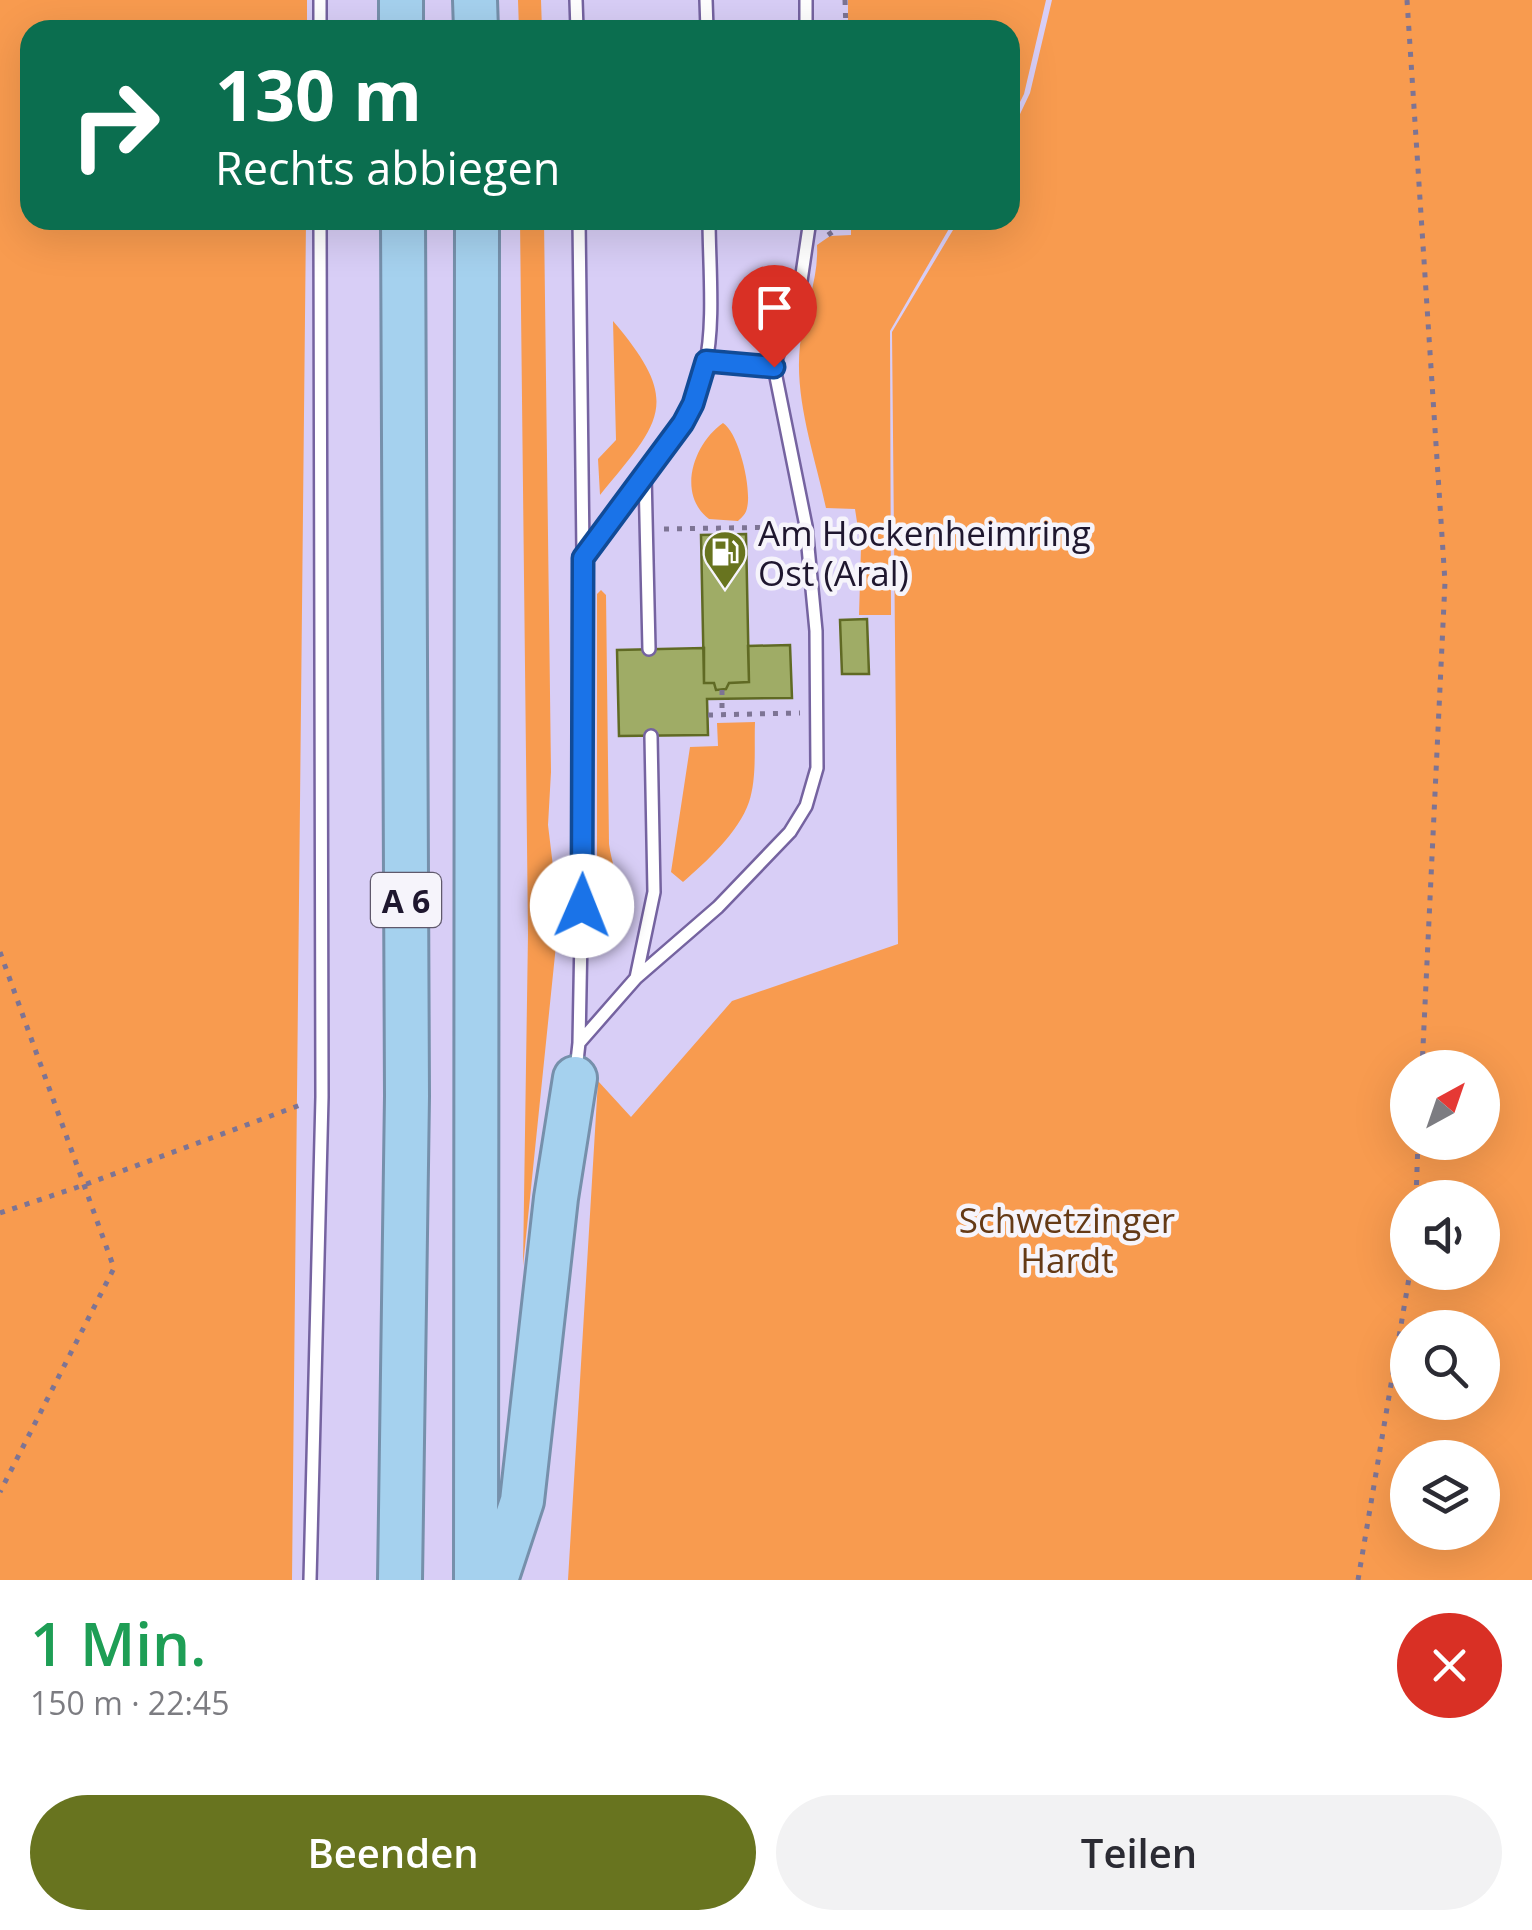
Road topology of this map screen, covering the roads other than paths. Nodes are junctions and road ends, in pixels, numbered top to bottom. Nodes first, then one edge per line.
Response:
1 (320, 230) edge
2 (403, 230) edge
3 (477, 230) edge
4 (579, 230) edge
5 (709, 230) edge
6 (809, 230) edge
7 (706, 361) junction
8 (774, 367) junction
9 (646, 472) junction
10 (583, 558) junction
11 (649, 649) dead end
12 (650, 736) dead end
13 (636, 978) junction
14 (577, 1060) junction
15 (310, 1580) edge
16 (400, 1580) edge
17 (476, 1580) edge
18 (496, 1580) edge

1 - 15 lane
2 - 16 highway, A 6
3 - 17 highway, A 6
4 - 10 lane
5 - 7 lane
6 - 8 lane
7 - 8 lane
7 - 9 lane
8 - 13 lane
9 - 10 lane
9 - 11 lane
10 - 14 lane
12 - 13 lane
13 - 14 lane
14 - 18 highway

